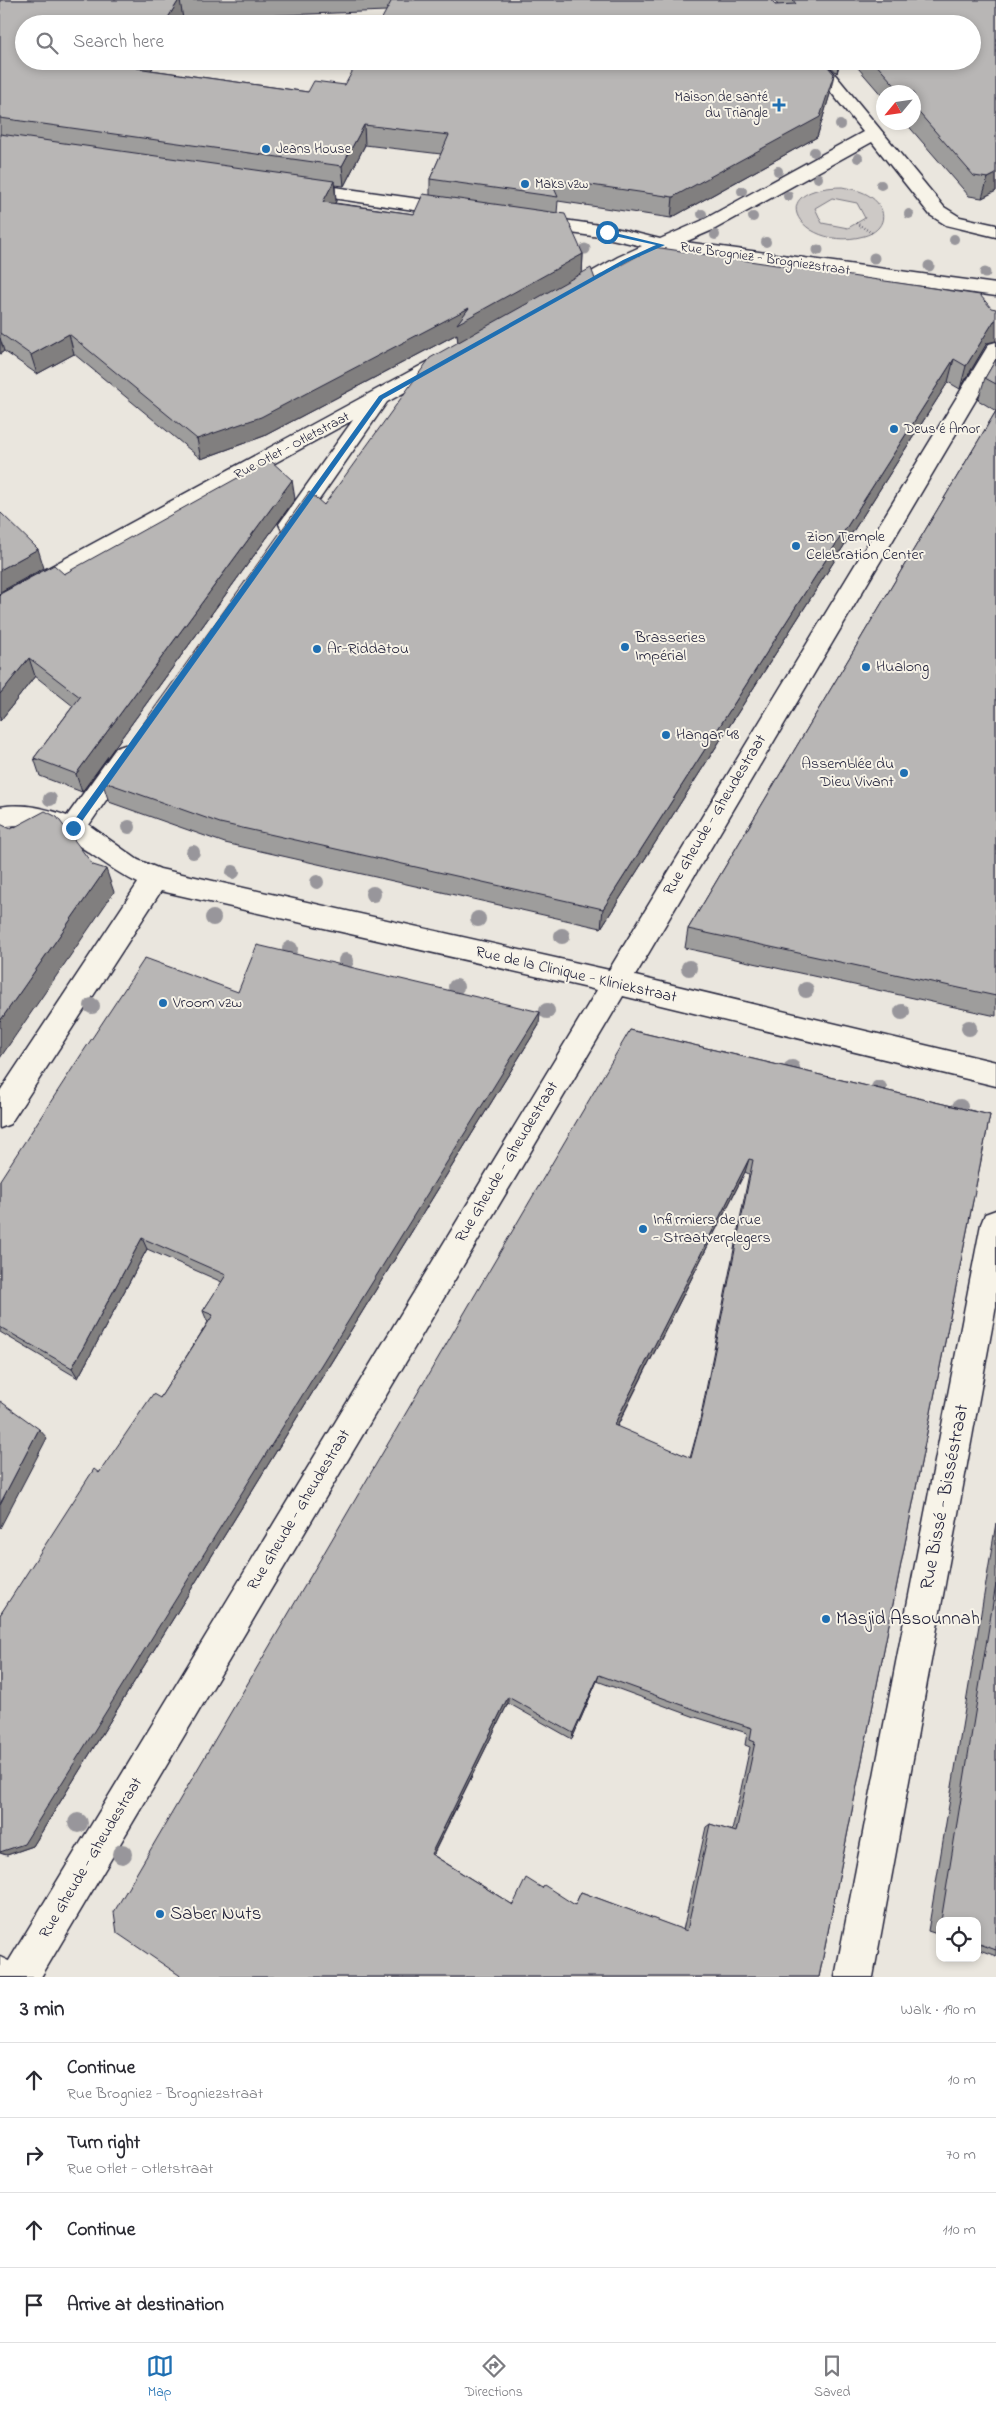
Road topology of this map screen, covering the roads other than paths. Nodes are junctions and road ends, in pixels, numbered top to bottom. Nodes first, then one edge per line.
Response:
1 (822, 70) edge
2 (875, 133) junction
3 (284, 186) edge
4 (470, 212) edge
5 (519, 220) edge
6 (996, 231) edge
7 (662, 245) junction
8 (996, 290) edge
9 (546, 305) edge
10 (468, 349) edge
11 (996, 349) edge
12 (381, 397) junction
13 (276, 544) edge
14 (0, 604) edge
15 (137, 739) edge
16 (0, 817) edge
17 (73, 828) junction
18 (155, 879) junction
19 (615, 983) junction
20 (996, 1074) edge
21 (0, 1115) edge
22 (996, 1224) edge
23 (20, 1977) edge
24 (854, 1977) edge

1 - 2 street
2 - 6 street
2 - 7 street
3 - 4 street
5 - 7 street, Rue Brogniez - Brogniezstraat
7 - 8 street, Rue Brogniez - Brogniezstraat
7 - 9 street
10 - 12 street, Rue Otlet - Otletstraat
11 - 19 street, Rue Gheude - Gheudestraat
12 - 13 street
12 - 14 street, Rue Otlet - Otletstraat
15 - 17 street
16 - 17 street, Rue de la Clinique - Kliniekstraat
17 - 18 street, Rue de la Clinique - Kliniekstraat
18 - 19 street, Rue de la Clinique - Kliniekstraat
18 - 21 street
19 - 20 street, Rue de la Clinique - Kliniekstraat
19 - 23 street, Rue Gheude - Gheudestraat
22 - 24 street, Rue Bissé - Bisséstraat

